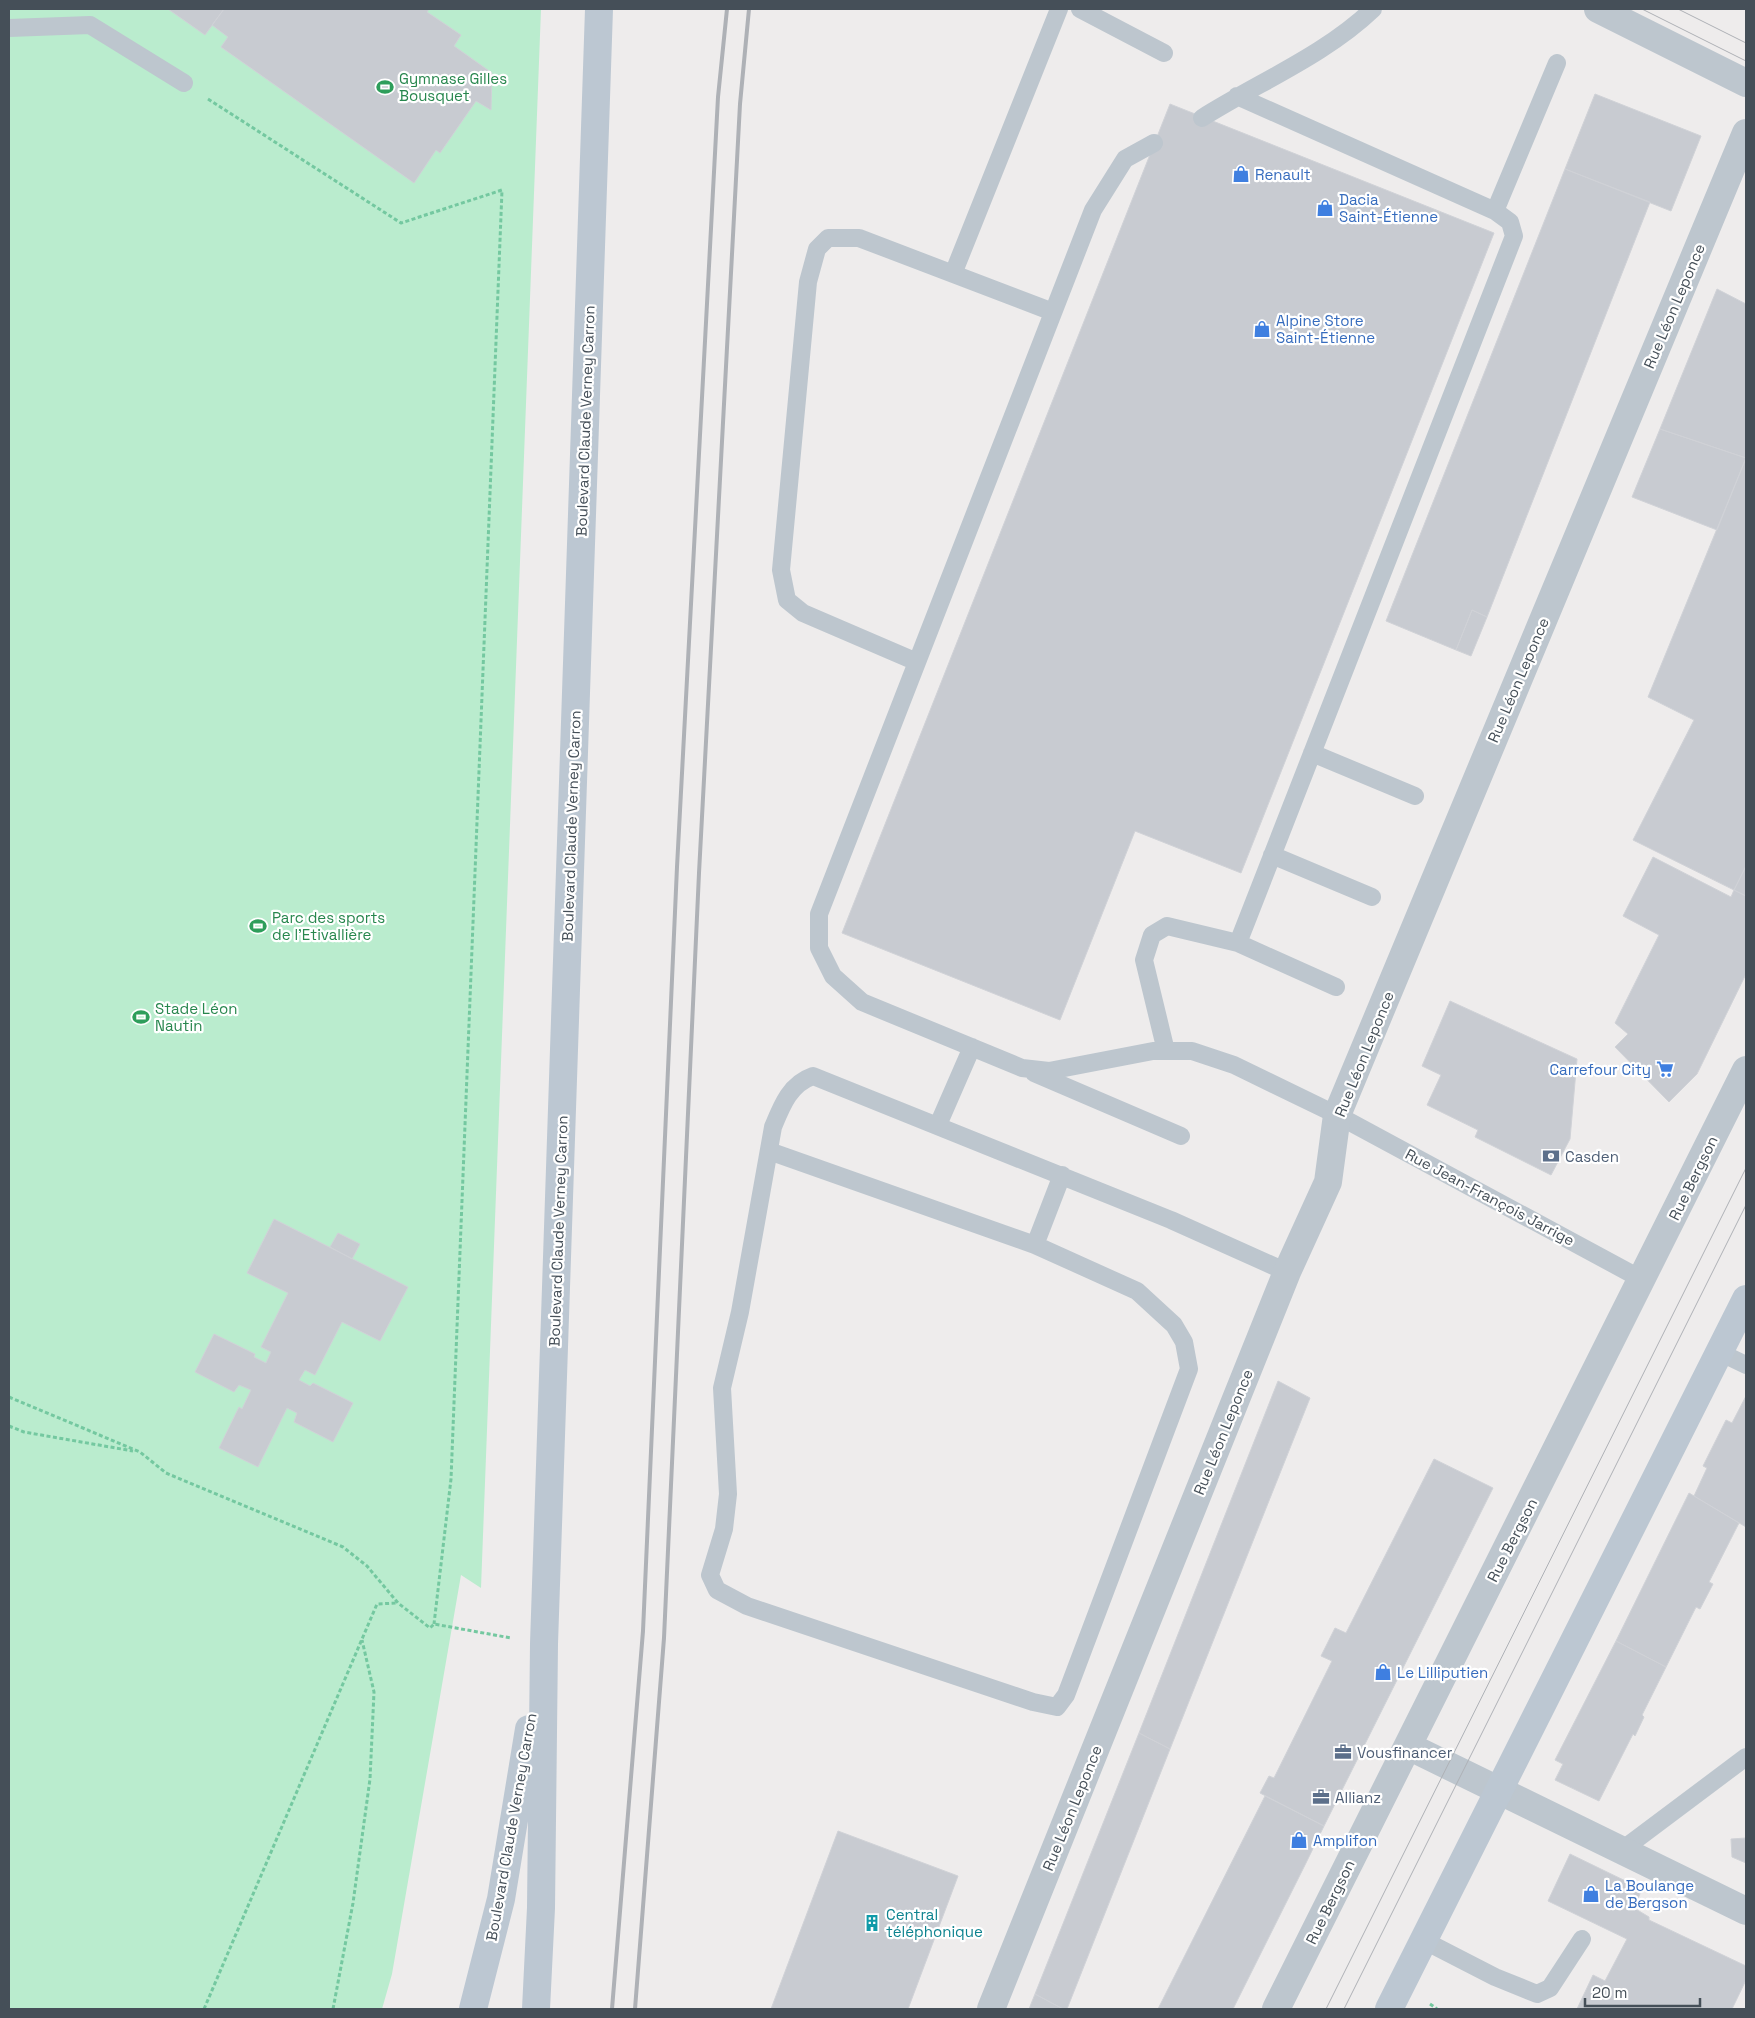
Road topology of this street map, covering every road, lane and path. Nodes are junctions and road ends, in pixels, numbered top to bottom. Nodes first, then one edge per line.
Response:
1 (599, 9) edge
2 (1060, 9) edge
3 (1080, 9) edge
4 (1373, 9) edge
5 (1598, 9) edge
6 (9, 28) edge
7 (1164, 53) dead end
8 (1557, 63) dead end
9 (184, 83) joint
10 (1746, 83) edge
11 (1237, 96) junction
12 (1202, 118) dead end
13 (1746, 133) edge
14 (1154, 142) dead end
15 (1495, 211) junction
16 (953, 274) junction
17 (1053, 312) junction
18 (917, 662) junction
19 (1312, 753) junction
20 (1415, 796) dead end
21 (1272, 855) junction
22 (1372, 897) dead end
23 (1238, 943) junction
24 (1336, 987) dead end
25 (972, 1047) junction
26 (1166, 1051) junction
27 (1022, 1068) junction
28 (1746, 1070) edge
29 (1337, 1115) junction
30 (938, 1125) junction
31 (1181, 1136) dead end
32 (769, 1151) junction
33 (1062, 1175) junction
34 (1036, 1245) junction
35 (1287, 1272) junction
36 (1643, 1280) junction
37 (1746, 1298) edge
38 (1720, 1352) junction
39 (1746, 1365) edge
40 (9, 1397) edge
41 (9, 1426) edge
42 (140, 1452) junction
43 (398, 1603) junction
44 (434, 1624) junction
45 (362, 1639) junction
46 (544, 1644) junction
47 (1408, 1746) junction
48 (1746, 1757) edge
49 (1499, 1790) junction
50 (1622, 1850) junction
51 (1746, 1911) edge
52 (1423, 1940) junction
53 (1582, 1940) dead end
54 (204, 2009) edge
55 (333, 2009) edge
56 (473, 2009) edge
57 (536, 2009) edge
58 (991, 2009) edge
59 (1276, 2009) edge
60 (1389, 2009) edge

1 - 46 main road, Boulevard Claude Verney Carron
2 - 16 lane
3 - 7 lane
4 - 11 lane
5 - 10 street
6 - 9 lane
8 - 15 lane
9 - 44 path
11 - 12 lane
11 - 15 lane
13 - 29 street, Rue Léon Leponce
14 - 17 lane
15 - 19 lane
16 - 17 lane
16 - 18 lane
17 - 18 lane
18 - 25 lane
19 - 20 lane
19 - 21 lane
21 - 22 lane
21 - 23 lane
23 - 24 lane
23 - 26 lane
25 - 27 lane
25 - 30 lane
26 - 27 lane, Rue Jean-François Jarrige
26 - 29 lane, Rue Jean-François Jarrige
27 - 31 lane
28 - 36 street, Rue Bergson
29 - 35 street, Rue Léon Leponce
29 - 36 lane, Rue Jean-François Jarrige
30 - 32 lane
30 - 33 lane
32 - 34 lane
32 - 34 lane
33 - 34 lane
33 - 35 lane
35 - 58 street, Rue Léon Leponce
36 - 47 street, Rue Bergson
37 - 38 main road
38 - 39 lane
38 - 49 main road
40 - 42 path
41 - 42 path
42 - 43 path
43 - 44 path
43 - 45 path
44 - 46 path
45 - 54 path
45 - 55 path
46 - 56 main road, Boulevard Claude Verney Carron
46 - 57 main road, Boulevard Claude Verney Carron
47 - 49 street
47 - 59 street, Rue Bergson
48 - 50 lane
49 - 50 street
49 - 52 main road
50 - 51 street
52 - 53 lane
52 - 60 main road

